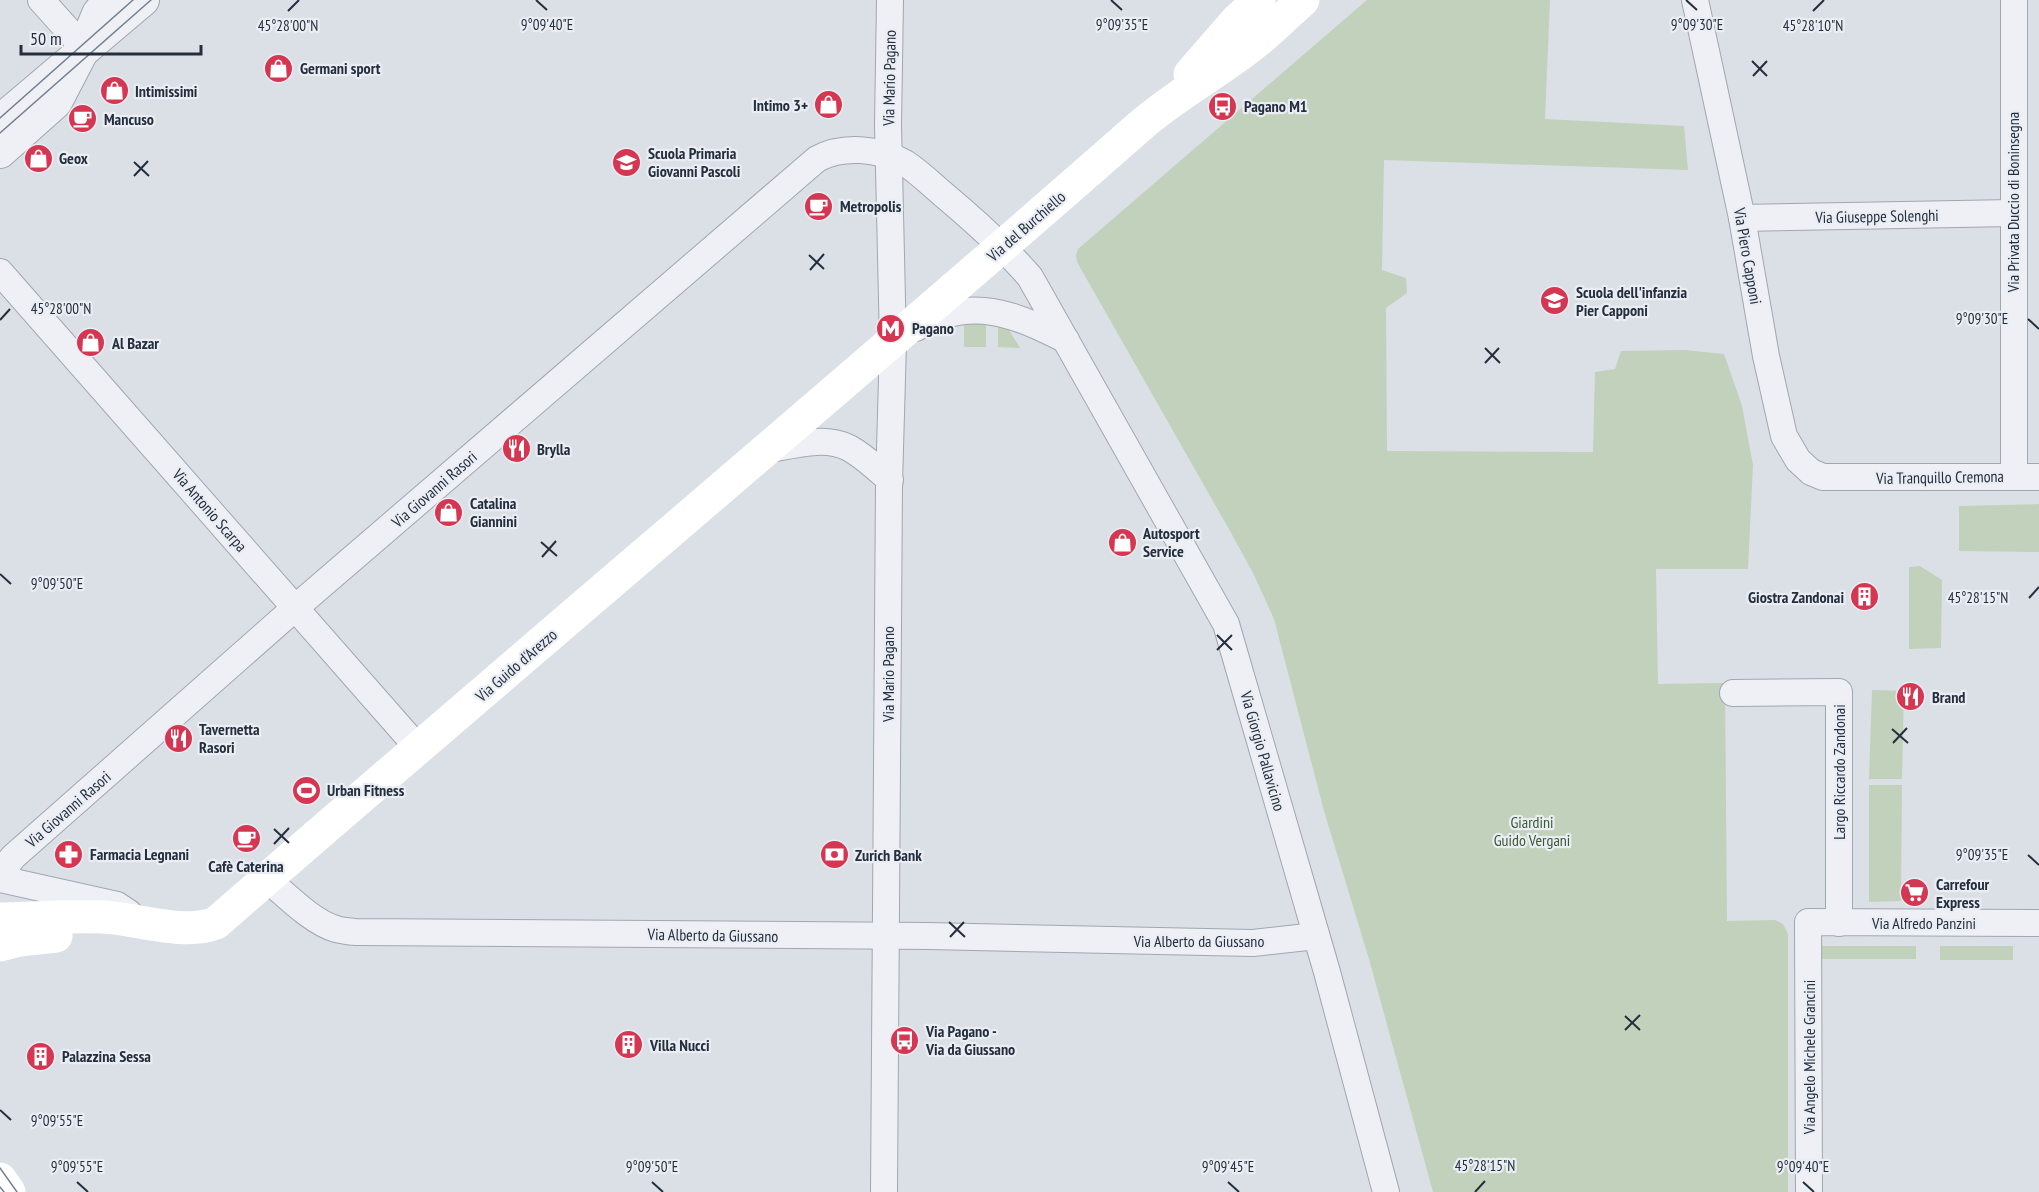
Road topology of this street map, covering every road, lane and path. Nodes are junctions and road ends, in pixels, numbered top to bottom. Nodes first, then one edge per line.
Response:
1 (41, 0) edge
2 (109, 0) edge
3 (143, 0) edge
4 (890, 0) edge
5 (1259, 0) edge
6 (1303, 0) edge
7 (1695, 0) edge
8 (2014, 0) edge
9 (84, 48) junction
10 (1159, 109) junction
11 (0, 121) edge
12 (0, 152) edge
13 (889, 156) junction
14 (2013, 213) junction
15 (1742, 218) junction
16 (1004, 247) junction
17 (0, 272) edge
18 (1066, 340) junction
19 (893, 343) junction
20 (765, 450) junction
21 (2026, 477) edge
22 (1842, 478) joint
23 (890, 480) junction
24 (295, 608) junction
25 (1733, 693) dead end
26 (419, 749) junction
27 (0, 874) edge
28 (0, 879) edge
29 (267, 879) junction
30 (0, 919) edge
31 (1808, 922) joint
32 (1839, 922) junction
33 (2039, 923) edge
34 (144, 924) junction
35 (1316, 936) junction
36 (887, 937) junction
37 (0, 945) edge
38 (0, 1179) edge
39 (9, 1192) edge
40 (884, 1192) edge
41 (1386, 1192) edge
42 (1809, 1192) edge

1 - 9 street
2 - 9 street
3 - 9 street
4 - 13 street, Via Mario Pagano
5 - 10 main road, Via del Burchiello
6 - 10 main road, Via del Burchiello
7 - 15 street, Via Piero Capponi
8 - 14 street, Via Privata Duccio di Boninsegna
9 - 11 street
9 - 12 street
10 - 16 main road, Via del Burchiello
13 - 16 street
13 - 19 street, Via Mario Pagano
13 - 24 street, Via Giovanni Rasori
14 - 15 street, Via Giuseppe Solenghi
14 - 21 street, Via Privata Duccio di Boninsegna
15 - 22 street, Via Piero Capponi
16 - 18 street, Via Giorgio Pallavicino
16 - 19 main road, Via del Burchiello
17 - 24 street, Via Antonio Scarpa
18 - 19 street
18 - 35 street, Via Giorgio Pallavicino
19 - 20 main road, Via Guido d'Arezzo
19 - 23 street, Via Mario Pagano
20 - 23 street
20 - 26 main road, Via Guido d'Arezzo
21 - 22 street, Via Tranquillo Cremona
23 - 36 street, Via Mario Pagano
24 - 26 street, Via Antonio Scarpa
24 - 27 street, Via Giovanni Rasori
25 - 32 street, Largo Riccardo Zandonai
26 - 29 main road, Via Guido d'Arezzo
28 - 34 street
29 - 34 main road
29 - 36 street, Via Alberto da Giussano
30 - 34 main road
31 - 32 street, Via Alfredo Panzini
31 - 42 street, Via Angelo Michele Grancini
32 - 33 street, Via Alfredo Panzini
34 - 37 main road
35 - 36 street, Via Alberto da Giussano
35 - 41 street, Via Giorgio Pallavicino
36 - 40 street, Via Mario Pagano
38 - 39 main road

